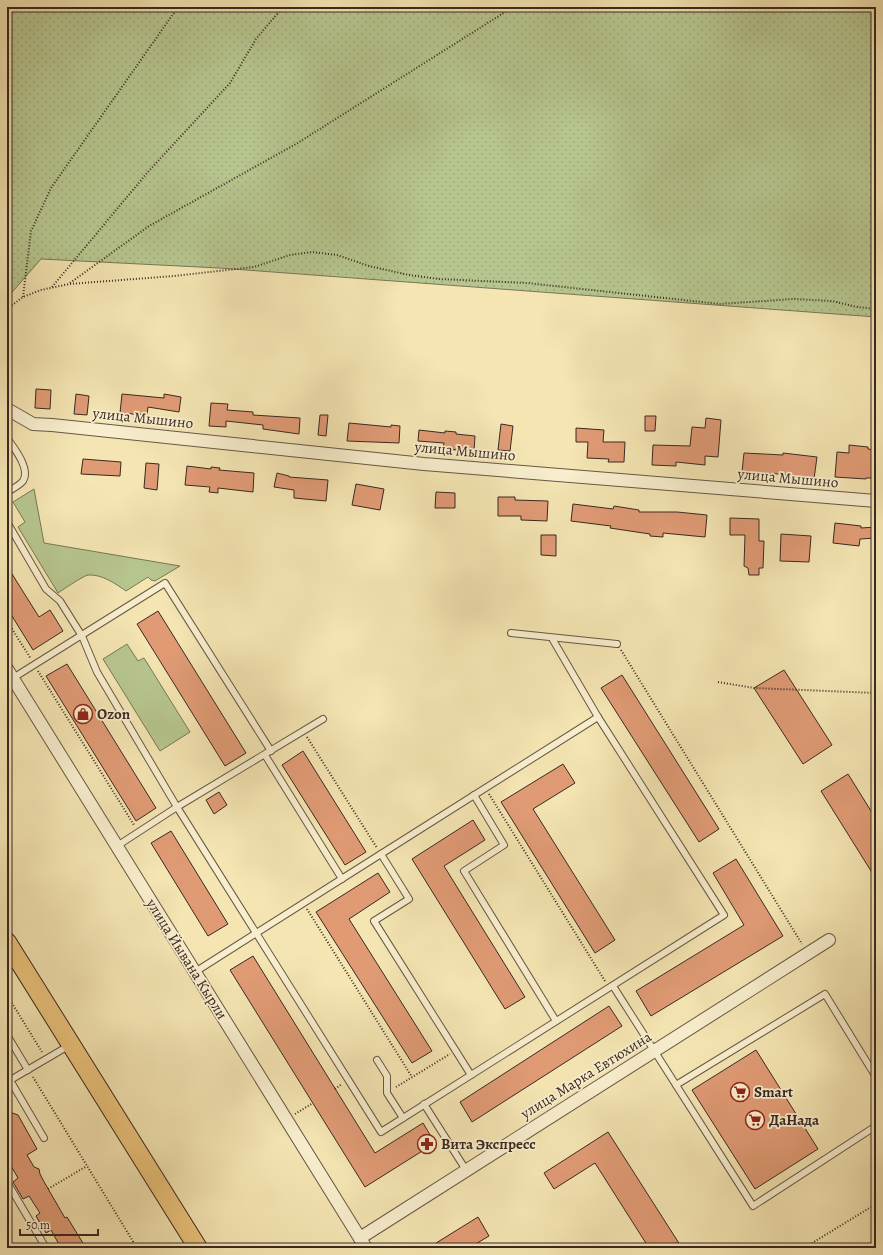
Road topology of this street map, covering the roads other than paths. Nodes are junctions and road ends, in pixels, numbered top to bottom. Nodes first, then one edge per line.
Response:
1 (7, 409) edge
2 (7, 438) edge
3 (7, 492) edge
4 (876, 501) edge
5 (7, 522) edge
6 (511, 633) dead end
7 (82, 636) junction
8 (553, 640) dead end
9 (617, 644) road end
10 (10, 674) edge
11 (598, 717) junction
12 (323, 719) dead end
13 (271, 751) junction
14 (265, 755) junction
15 (474, 795) junction
16 (177, 807) junction
17 (117, 846) junction
18 (381, 854) junction
19 (342, 879) junction
20 (256, 934) junction
21 (829, 940) dead end
22 (7, 942) edge
23 (195, 972) junction
24 (611, 987) junction
25 (556, 1021) junction
26 (7, 1035) edge
27 (71, 1044) junction
28 (654, 1050) junction
29 (377, 1060) dead end
30 (28, 1070) junction
31 (472, 1075) junction
32 (876, 1077) edge
33 (8, 1079) edge
34 (676, 1085) junction
35 (424, 1104) junction
36 (403, 1118) junction
37 (876, 1126) edge
38 (44, 1138) dead end
39 (466, 1170) junction
40 (7, 1182) edge
41 (363, 1243) edge
42 (46, 1248) edge
43 (198, 1248) edge

1 - 4 street, улица Мышино
2 - 3 lane
5 - 7 lane
6 - 9 lane
7 - 10 lane
7 - 13 lane
7 - 16 lane
8 - 11 lane
10 - 17 street, улица Йывана Кырли
11 - 15 lane
11 - 24 lane
12 - 13 lane
13 - 14 lane
14 - 16 lane
14 - 19 lane
15 - 18 lane
15 - 25 lane
16 - 17 lane
16 - 20 lane
17 - 23 street, улица Йывана Кырли
18 - 19 lane
18 - 31 lane
19 - 20 lane
20 - 23 lane
20 - 36 lane
21 - 28 street, улица Марка Евтюхина
22 - 27 main road
23 - 41 street, улица Йывана Кырли
24 - 25 lane
24 - 28 lane
25 - 31 lane
26 - 30 lane
27 - 30 lane
27 - 43 main road
28 - 34 lane
28 - 39 street, улица Марка Евтюхина
29 - 36 lane
30 - 33 lane
31 - 35 lane
32 - 34 lane
33 - 38 lane
34 - 37 lane
35 - 36 lane
35 - 39 lane
39 - 41 street, улица Марка Евтюхина
40 - 42 lane

